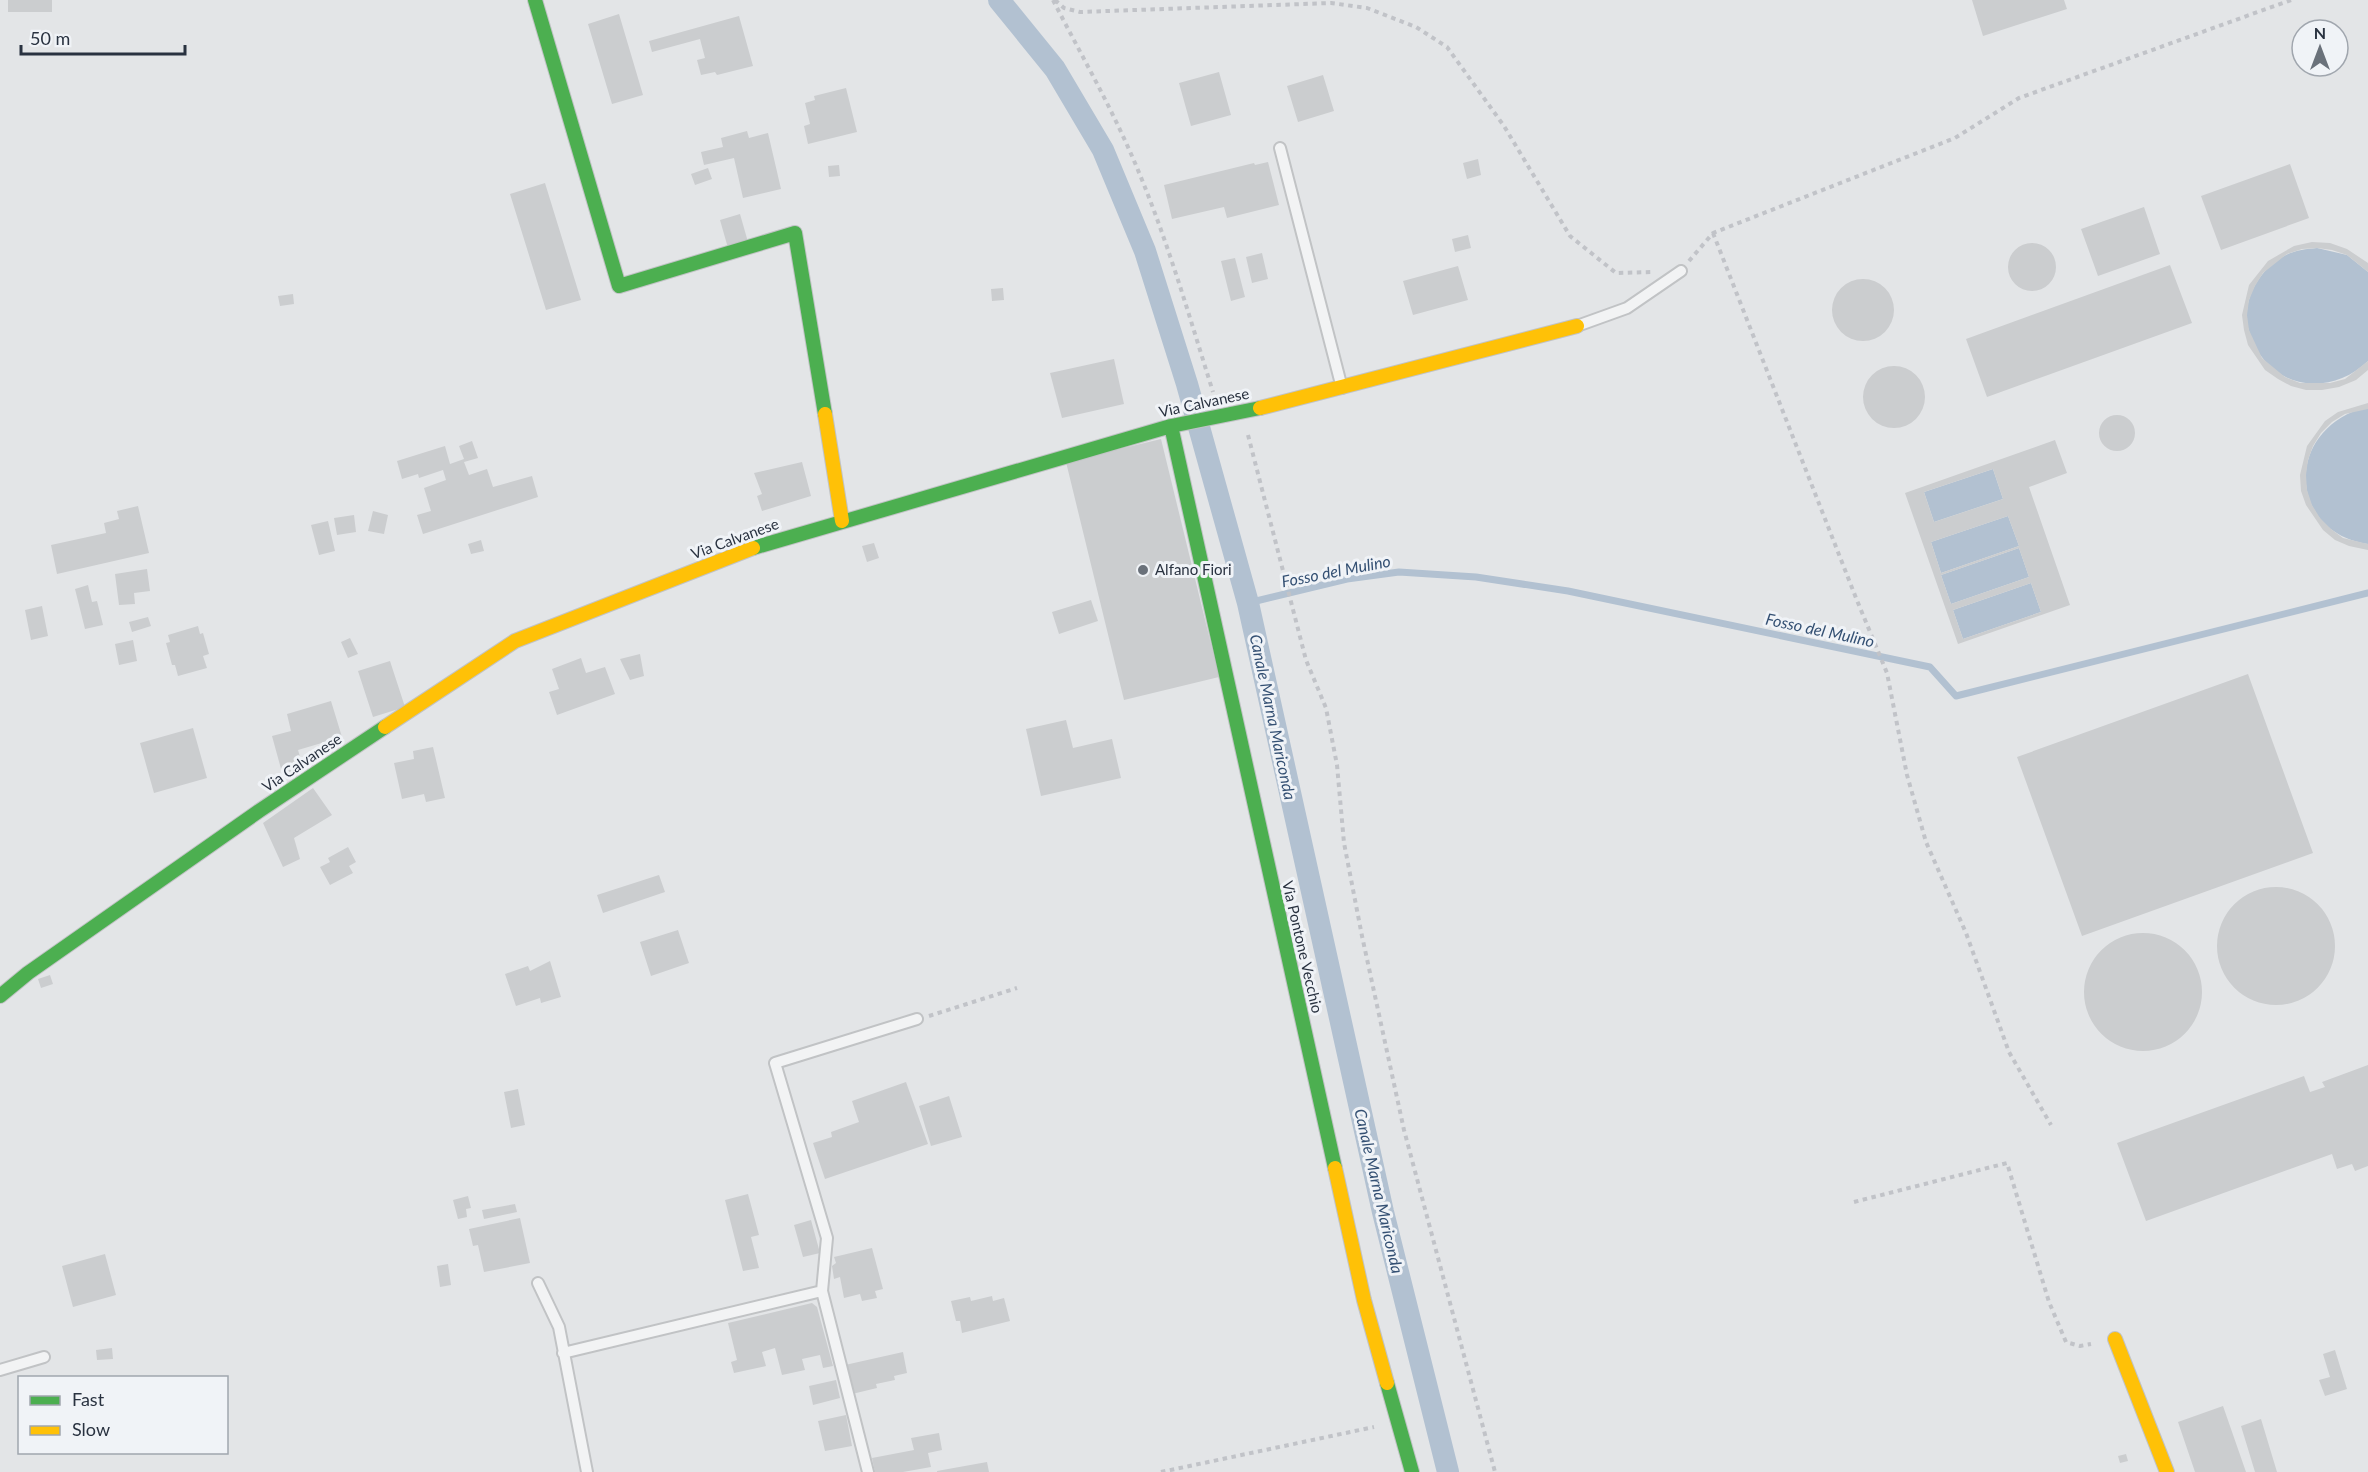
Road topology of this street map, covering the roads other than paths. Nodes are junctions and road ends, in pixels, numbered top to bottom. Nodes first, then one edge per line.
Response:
1 (535, 0) edge
2 (1280, 148) dead end
3 (1681, 271) road end
4 (1577, 327) joint
5 (1342, 388) junction
6 (1175, 425) junction
7 (842, 521) junction
8 (0, 996) edge
9 (917, 1019) road end
10 (538, 1283) dead end
11 (822, 1291) junction
12 (2115, 1339) road end
13 (563, 1353) junction
14 (44, 1357) dead end
15 (0, 1370) edge
16 (588, 1472) edge
17 (868, 1472) edge
18 (1413, 1472) edge
19 (2167, 1472) edge

1 - 7 street
2 - 5 lane
3 - 4 lane
4 - 5 street, Via Calvanese
5 - 6 street, Via Calvanese
6 - 7 street, Via Calvanese
6 - 18 street, Via Pontone Vecchio
7 - 8 street, Via Calvanese
9 - 11 lane
10 - 13 lane
11 - 13 lane
11 - 17 lane
12 - 19 street
13 - 16 lane
14 - 15 lane

